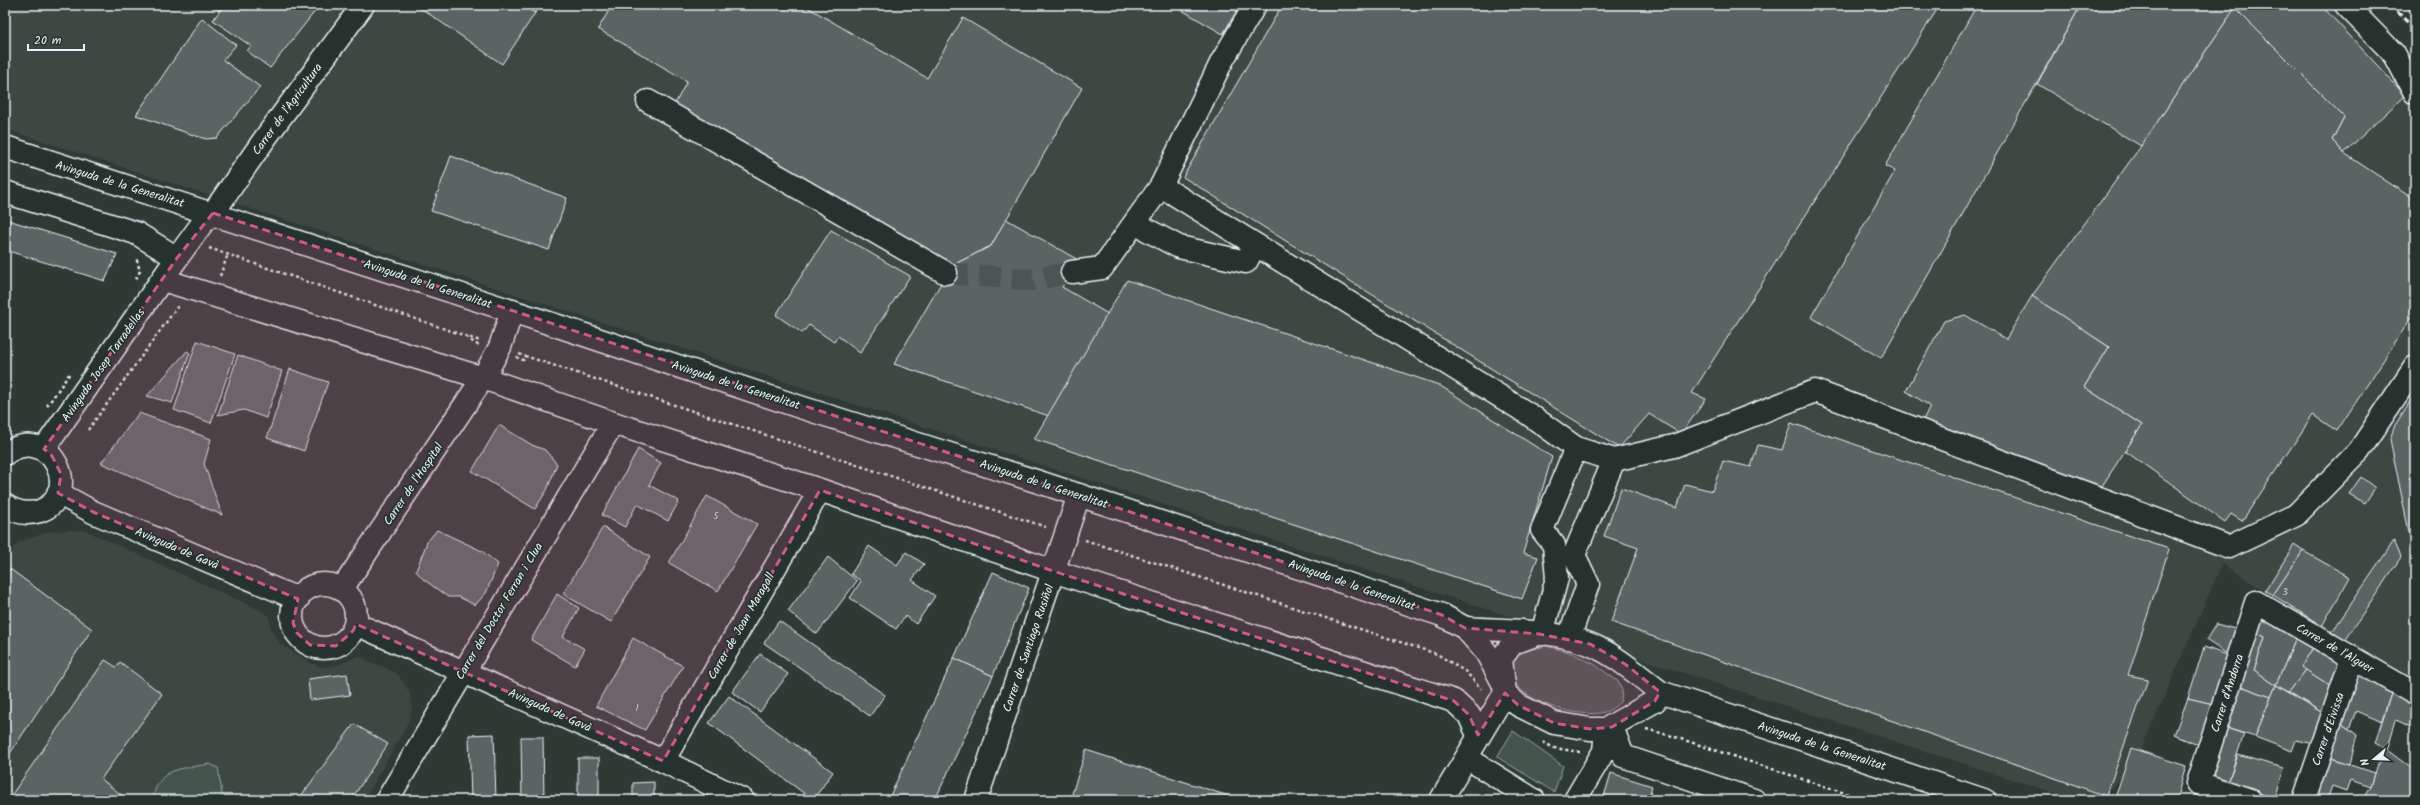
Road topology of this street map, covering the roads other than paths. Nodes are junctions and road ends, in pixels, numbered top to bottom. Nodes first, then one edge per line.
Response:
1 (363, 5) edge
2 (1256, 5) edge
3 (2346, 5) edge
4 (2415, 93) edge
5 (648, 101) dead end
6 (5, 147) edge
7 (1161, 186) junction
8 (5, 192) edge
9 (213, 213) junction
10 (1136, 224) junction
11 (1255, 245) junction
12 (177, 258) junction
13 (1072, 272) tunnel mouth
14 (946, 273) tunnel mouth
15 (163, 280) junction
16 (512, 311) junction
17 (2415, 367) edge
18 (483, 378) junction
19 (613, 423) junction
20 (1576, 448) junction
21 (44, 449) junction
22 (5, 454) edge
23 (1614, 460) junction
24 (820, 490) junction
25 (58, 493) junction
26 (1079, 495) junction
27 (7, 512) edge
28 (1053, 571) junction
29 (342, 589) junction
30 (298, 599) junction
31 (2256, 602) joint
32 (356, 624) junction
33 (1465, 628) junction
34 (1540, 634) junction
35 (1569, 638) junction
36 (2352, 658) junction
37 (1625, 664) junction
38 (463, 671) junction
39 (1660, 692) junction
40 (2415, 694) edge
41 (1501, 695) junction
42 (1616, 724) junction
43 (1478, 735) junction
44 (1467, 758) junction
45 (663, 761) junction
46 (1747, 799) edge
47 (387, 800) edge
48 (743, 800) edge
49 (976, 800) edge
50 (1440, 800) edge
51 (1534, 800) edge
52 (1575, 800) edge
53 (1984, 800) edge
54 (2250, 800) edge
55 (2304, 800) edge

1 - 9 street, Carrer de l'Agricultura
2 - 7 street
3 - 4 street
5 - 14 street
6 - 9 street, Avinguda de la Generalitat
7 - 10 street
7 - 11 street
8 - 12 street
9 - 12 street, Carrer de l'Agricultura
9 - 16 street, Avinguda de la Generalitat
10 - 11 street
10 - 13 street
11 - 20 street
12 - 15 street, Avinguda Josep Tarradellas
15 - 18 street
15 - 21 street, Avinguda Josep Tarradellas
16 - 18 street, Carrer de l'Hospital
16 - 26 street, Avinguda de la Generalitat
17 - 23 street
18 - 19 street
18 - 29 street, Carrer de l'Hospital
19 - 24 street
19 - 38 street, Carrer del Doctor Ferran i Clua
20 - 23 street
20 - 34 street
21 - 22 street
21 - 25 street
23 - 35 street
24 - 28 street
24 - 45 street, Carrer de Joan Maragall
25 - 27 street
25 - 30 street, Avinguda de Gavà
26 - 28 street, Carrer de Santiago Rusiñol
26 - 33 street, Avinguda de la Generalitat
28 - 43 street
28 - 49 street, Carrer de Santiago Rusiñol
29 - 30 street
29 - 32 street
30 - 32 street
31 - 36 street, Carrer de l'Alguer
31 - 54 street, Carrer d'Andorra
32 - 38 street, Avinguda de Gavà
33 - 34 street
33 - 41 street
34 - 35 street
34 - 41 street
35 - 37 street
36 - 40 street, Carrer de l'Alguer
36 - 55 street, Carrer d'Eivissa
37 - 39 street
37 - 42 street
38 - 45 street, Avinguda de Gavà
38 - 47 street, Carrer del Doctor Ferran i Clua
39 - 42 street
39 - 53 street, Avinguda de la Generalitat
41 - 42 street
41 - 43 street
42 - 46 street
42 - 52 street
43 - 44 street
44 - 50 street
44 - 51 street
45 - 48 street, Avinguda de Gavà

